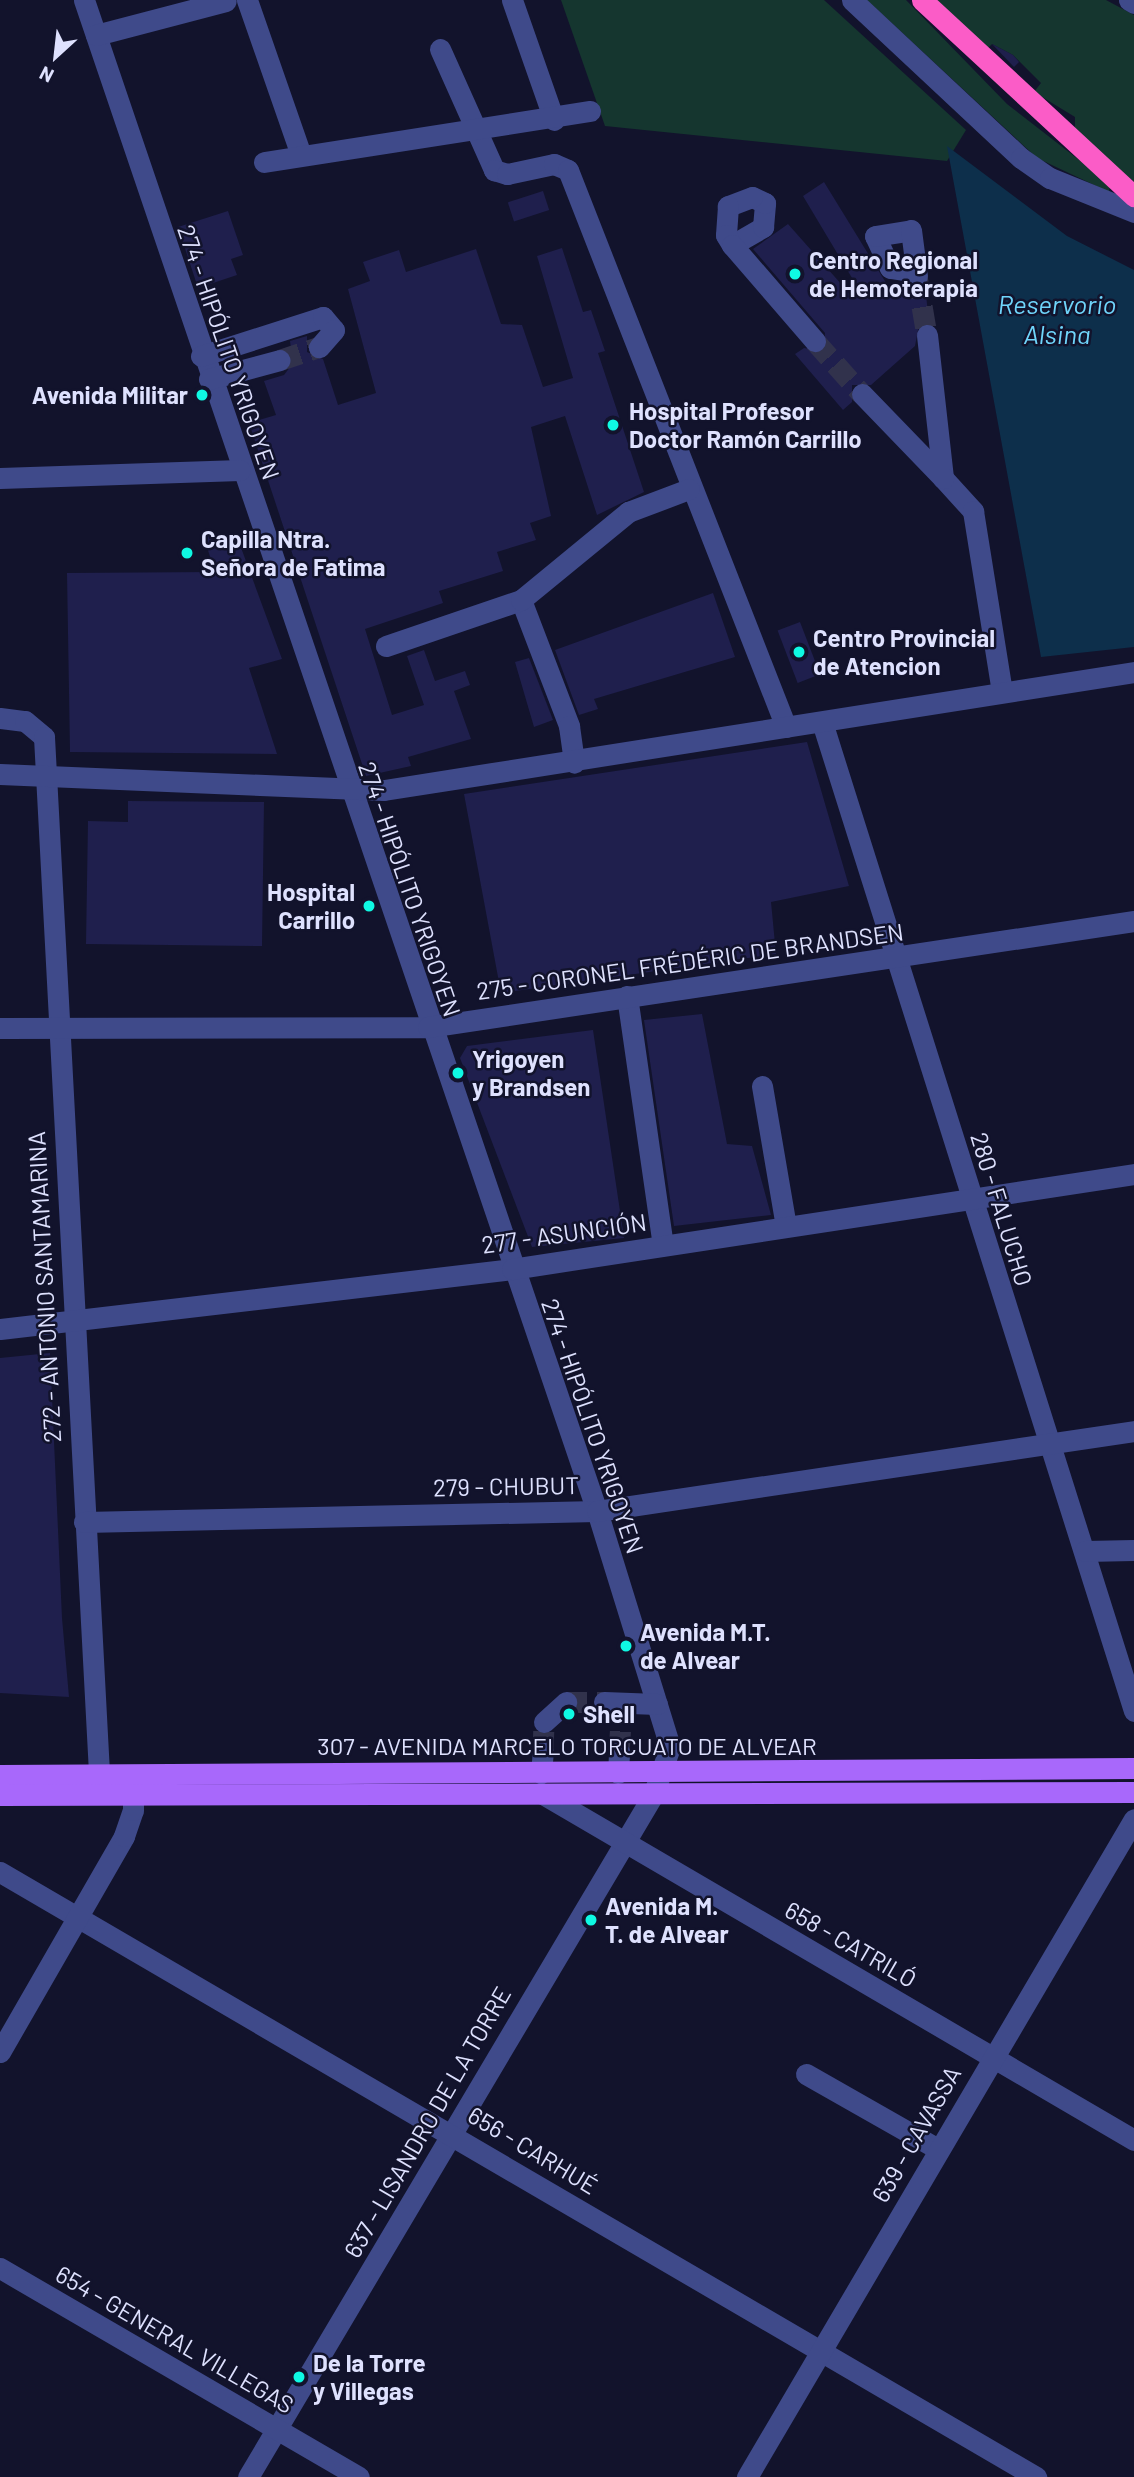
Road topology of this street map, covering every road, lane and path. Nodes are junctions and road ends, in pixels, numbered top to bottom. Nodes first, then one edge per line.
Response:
1 (84, 0) edge
2 (512, 0) edge
3 (852, 0) edge
4 (922, 0) edge
5 (1129, 0) edge
6 (236, 1) edge
7 (1134, 3) edge
8 (96, 35) junction
9 (440, 49) dead end
10 (590, 111) dead end
11 (555, 120) junction
12 (479, 132) junction
13 (301, 155) junction
14 (264, 162) dead end
15 (1134, 196) edge
16 (1134, 212) edge
17 (732, 245) dead end
18 (927, 335) tunnel mouth
19 (815, 341) tunnel mouth
20 (319, 347) dead end
21 (201, 356) junction
22 (280, 360) tunnel mouth
23 (209, 379) junction
24 (862, 394) tunnel mouth
25 (240, 470) junction
26 (0, 478) edge
27 (943, 478) junction
28 (690, 489) junction
29 (521, 600) junction
30 (386, 646) dead end
31 (1134, 672) edge
32 (1002, 692) junction
33 (0, 718) edge
34 (822, 722) junction
35 (786, 727) junction
36 (574, 763) junction
37 (0, 774) edge
38 (46, 776) junction
39 (348, 789) junction
40 (1134, 921) edge
41 (896, 957) junction
42 (627, 996) junction
43 (428, 1027) junction
44 (0, 1028) edge
45 (57, 1031) junction
46 (762, 1087) dead end
47 (1134, 1174) edge
48 (970, 1198) junction
49 (786, 1226) junction
50 (663, 1245) junction
51 (512, 1269) junction
52 (72, 1321) junction
53 (0, 1329) edge
54 (1134, 1431) edge
55 (1053, 1443) junction
56 (597, 1511) junction
57 (84, 1522) junction
58 (1134, 1550) edge
59 (1085, 1551) junction
60 (566, 1702) tunnel mouth
61 (657, 1704) junction
62 (615, 1709) tunnel mouth
63 (1134, 1711) edge
64 (544, 1722) dead end
65 (1134, 1768) edge
66 (542, 1773) junction
67 (665, 1773) junction
68 (0, 1775) edge
69 (99, 1785) junction
70 (133, 1785) junction
71 (1134, 1792) edge
72 (0, 1795) edge
73 (653, 1795) junction
74 (1134, 1819) edge
75 (625, 1841) junction
76 (0, 1872) edge
77 (77, 1918) junction
78 (0, 2052) edge
79 (991, 2057) junction
80 (806, 2074) dead end
81 (449, 2131) junction
82 (1134, 2140) edge
83 (938, 2149) junction
84 (0, 2268) edge
85 (821, 2352) junction
86 (276, 2429) junction
87 (248, 2477) edge
88 (359, 2477) edge
89 (747, 2477) edge
90 (1036, 2477) edge

1 - 8 street, 274 - HIPÓLITO YRIGOYEN
2 - 11 street
3 - 16 street
4 - 15 highway
5 - 7 street
6 - 8 street
6 - 13 street
8 - 21 street, 274 - HIPÓLITO YRIGOYEN
9 - 12 street
10 - 11 street
11 - 12 street
12 - 13 street
12 - 28 street
13 - 14 street
17 - 19 street
18 - 27 street
20 - 21 street
21 - 23 street, 274 - HIPÓLITO YRIGOYEN
22 - 23 street
23 - 25 street, 274 - HIPÓLITO YRIGOYEN
24 - 27 street
25 - 26 street
25 - 39 street, 274 - HIPÓLITO YRIGOYEN
27 - 32 street
28 - 29 street
28 - 35 street
29 - 30 street
29 - 36 street
31 - 32 street
32 - 34 street
33 - 38 street, 272 - ANTONIO SANTAMARINA
34 - 35 street
34 - 41 street, 280 - FALUCHO
35 - 36 street
36 - 39 street
37 - 38 street
38 - 39 street
38 - 45 street, 272 - ANTONIO SANTAMARINA
39 - 43 street, 274 - HIPÓLITO YRIGOYEN
40 - 41 street, 275 - CORONEL FRÉDÉRIC DE BRANDSEN
41 - 42 street, 275 - CORONEL FRÉDÉRIC DE BRANDSEN
41 - 48 street, 280 - FALUCHO
42 - 43 street, 275 - CORONEL FRÉDÉRIC DE BRANDSEN
42 - 50 street
43 - 45 street, 275 - CORONEL FRÉDÉRIC DE BRANDSEN
43 - 51 street, 274 - HIPÓLITO YRIGOYEN
44 - 45 street, 275 - CORONEL FRÉDÉRIC DE BRANDSEN
45 - 52 street, 272 - ANTONIO SANTAMARINA
46 - 49 street
47 - 48 street, 277 - ASUNCIÓN
48 - 49 street, 277 - ASUNCIÓN
48 - 55 street, 280 - FALUCHO
49 - 50 street, 277 - ASUNCIÓN
50 - 51 street, 277 - ASUNCIÓN
51 - 52 street, 277 - ASUNCIÓN
51 - 56 street, 274 - HIPÓLITO YRIGOYEN
52 - 53 street, 277 - ASUNCIÓN
52 - 57 street, 272 - ANTONIO SANTAMARINA
54 - 55 street, 279 - CHUBUT
55 - 56 street, 279 - CHUBUT
55 - 59 street, 280 - FALUCHO
56 - 57 street, 279 - CHUBUT
56 - 61 street, 274 - HIPÓLITO YRIGOYEN
57 - 69 street, 272 - ANTONIO SANTAMARINA
58 - 59 street
59 - 63 street, 280 - FALUCHO
60 - 64 street
61 - 62 street
61 - 67 street, 274 - HIPÓLITO YRIGOYEN
65 - 67 main road, 307 - AVENIDA MARCELO TORCUATO DE ALVEAR
66 - 67 main road, 307 - AVENIDA MARCELO TORCUATO DE ALVEAR
66 - 70 main road, 307 - AVENIDA MARCELO TORCUATO DE ALVEAR
66 - 73 main road, 307 - AVENIDA MARCELO TORCUATO DE ALVEAR
66 - 75 street, 658 - CATRILÓ
67 - 73 street, 274 - HIPÓLITO YRIGOYEN
68 - 69 main road, 307 - AVENIDA MARCELO TORCUATO DE ALVEAR
69 - 70 main road, 307 - AVENIDA MARCELO TORCUATO DE ALVEAR
69 - 72 main road, 307 - AVENIDA MARCELO TORCUATO DE ALVEAR
70 - 77 street
71 - 73 main road, 307 - AVENIDA MARCELO TORCUATO DE ALVEAR
73 - 75 street, 637 - LISANDRO DE LA TORRE
74 - 79 street, 639 - CAVASSA
75 - 79 street, 658 - CATRILÓ
75 - 81 street, 637 - LISANDRO DE LA TORRE
76 - 77 street, 656 - CARHUÉ
77 - 78 street
77 - 81 street, 656 - CARHUÉ
79 - 82 street, 658 - CATRILÓ
79 - 83 street, 639 - CAVASSA
80 - 83 street
81 - 85 street, 656 - CARHUÉ
81 - 86 street, 637 - LISANDRO DE LA TORRE
83 - 85 street, 639 - CAVASSA
84 - 86 street, 654 - GENERAL VILLEGAS
85 - 89 street, 639 - CAVASSA
85 - 90 street, 656 - CARHUÉ
86 - 87 street, 637 - LISANDRO DE LA TORRE
86 - 88 street, 654 - GENERAL VILLEGAS

